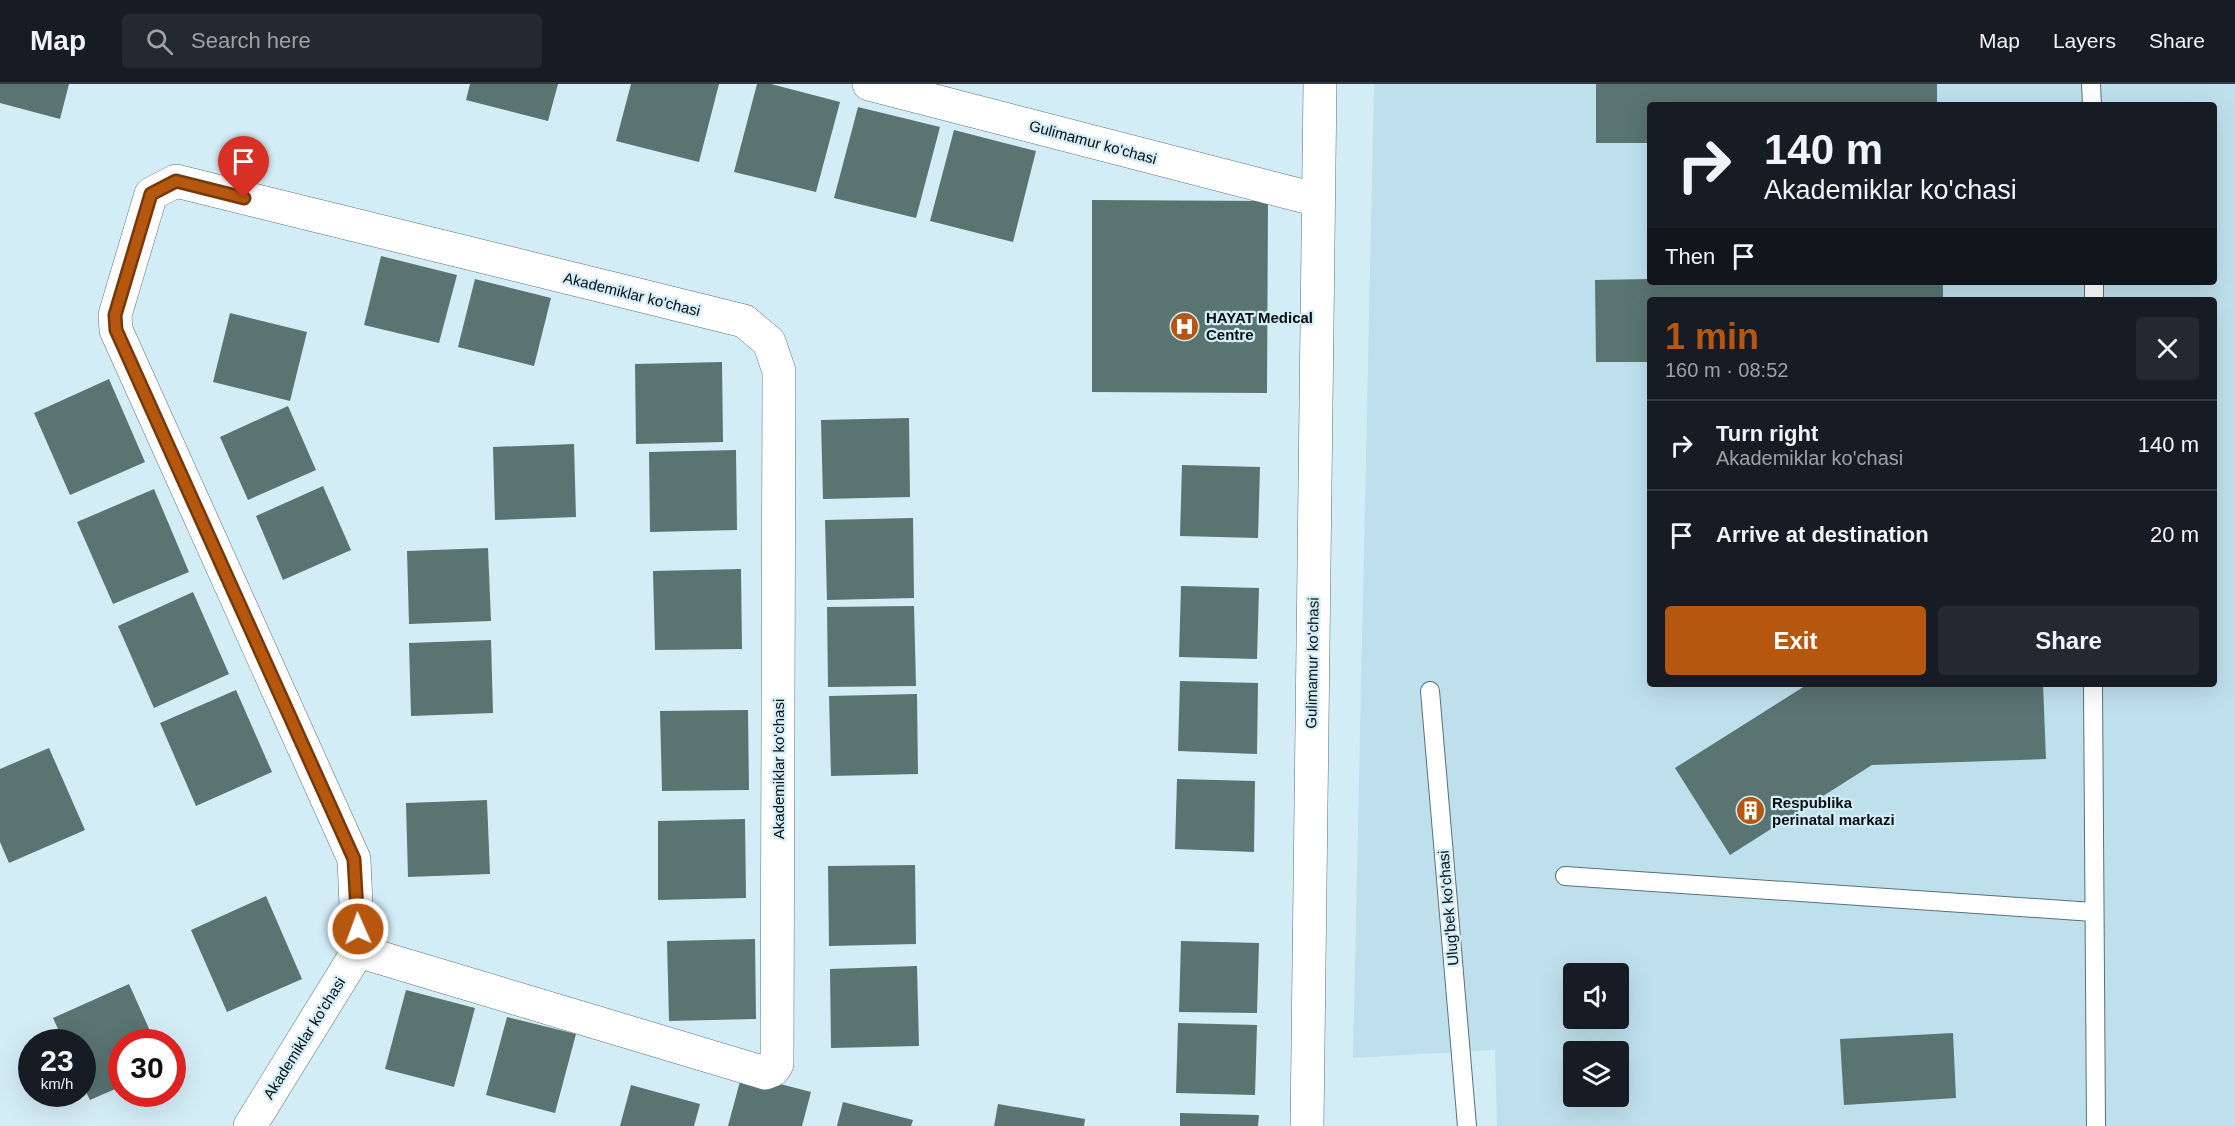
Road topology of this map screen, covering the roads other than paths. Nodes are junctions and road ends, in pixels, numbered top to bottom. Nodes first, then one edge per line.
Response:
1 (869, 84) edge
2 (1320, 84) edge
3 (2091, 84) edge
4 (2092, 102) edge
5 (1318, 200) junction
6 (2094, 687) edge
7 (1430, 691) dead end
8 (1565, 876) dead end
9 (2093, 912) junction
10 (358, 951) junction
11 (250, 1126) edge
12 (1307, 1126) edge
13 (1467, 1126) edge
14 (2096, 1126) edge

1 - 5 street, Gulimamur ko'chasi
2 - 5 street, Gulimamur ko'chasi
3 - 4 lane
5 - 12 street, Gulimamur ko'chasi
6 - 9 lane
7 - 13 lane, Ulug'bek ko'chasi
8 - 9 lane
9 - 14 lane
10 - 10 street, Akademiklar ko'chasi
10 - 11 street, Akademiklar ko'chasi

